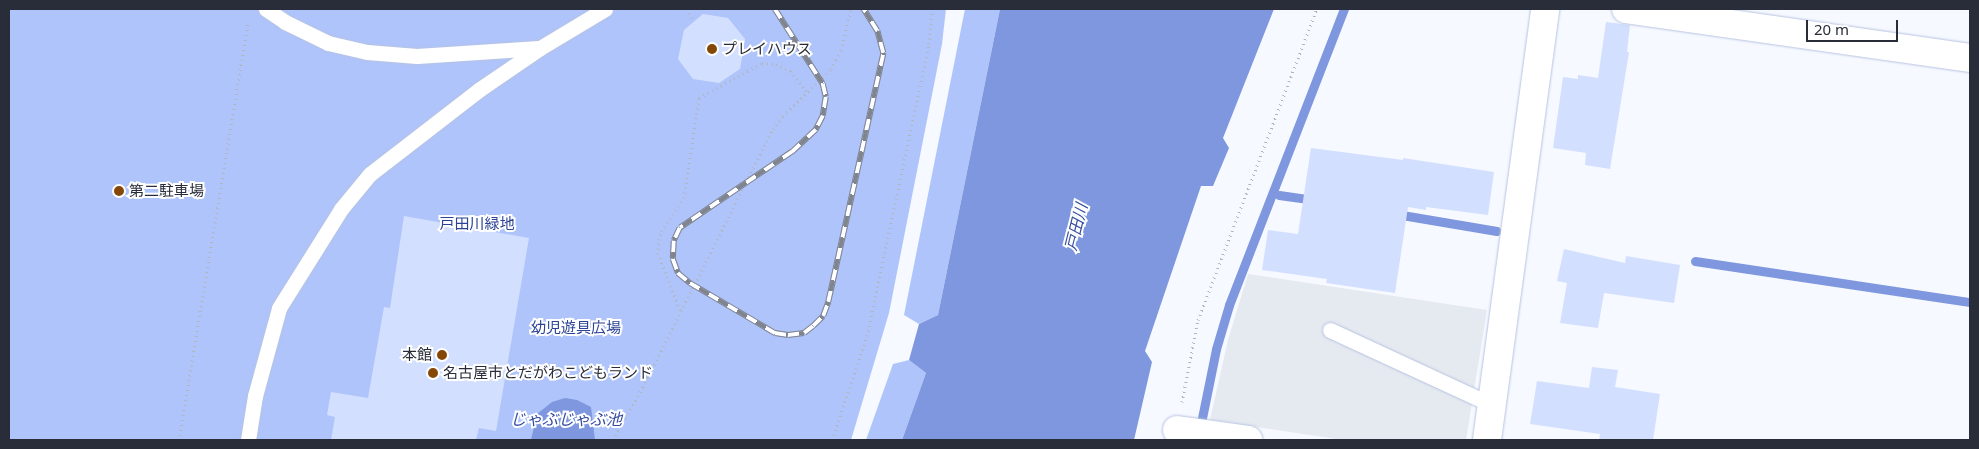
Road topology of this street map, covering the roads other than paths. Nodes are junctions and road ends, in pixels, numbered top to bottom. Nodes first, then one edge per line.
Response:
1 (266, 9) edge
2 (605, 9) edge
3 (1545, 9) edge
4 (1626, 9) edge
5 (540, 48) junction
6 (1970, 58) edge
7 (1330, 330) dead end
8 (1492, 405) junction
9 (1177, 430) road end
10 (248, 440) edge
11 (1248, 440) edge
12 (1487, 440) edge

1 - 5 lane
2 - 5 lane
3 - 8 street
4 - 6 street
5 - 10 lane
7 - 8 lane
8 - 12 street
9 - 11 street

